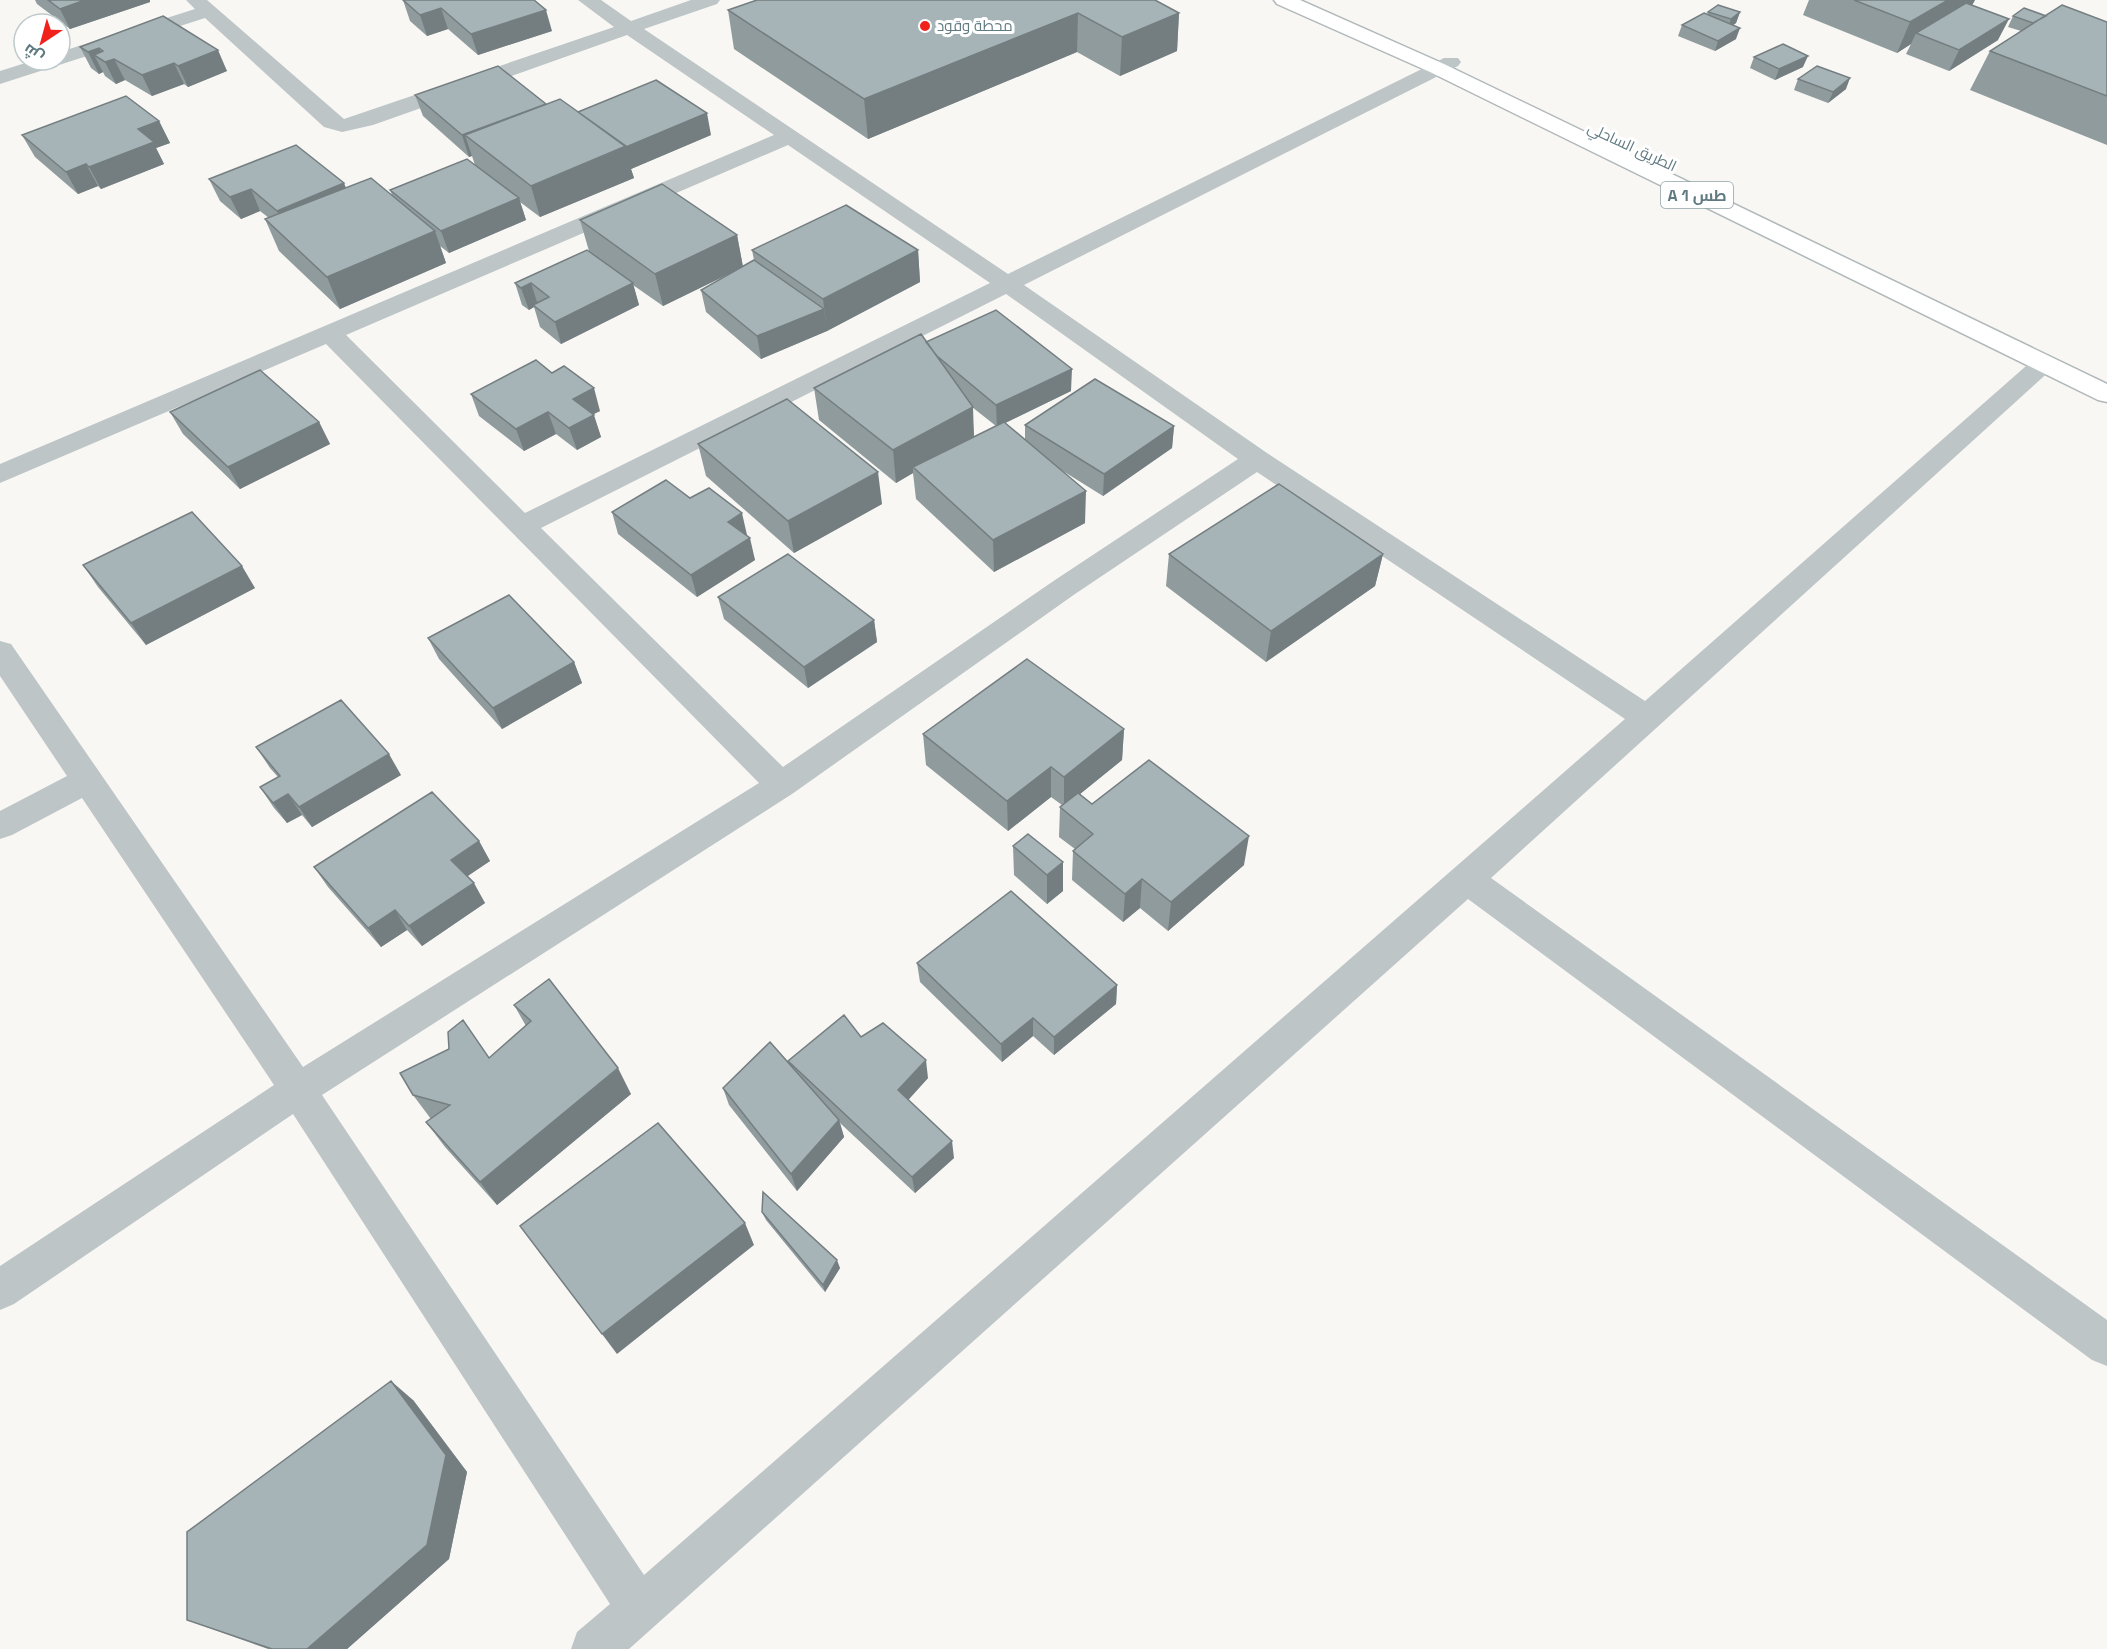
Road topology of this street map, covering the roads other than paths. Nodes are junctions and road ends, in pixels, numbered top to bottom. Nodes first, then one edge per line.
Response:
1 (588, 0) edge
2 (710, 0) edge
3 (1284, 0) edge
4 (1318, 0) edge
5 (202, 5) edge
6 (629, 28) junction
7 (72, 54) edge
8 (1444, 65) junction
9 (18, 72) edge
10 (0, 78) edge
11 (790, 136) junction
12 (1006, 283) junction
13 (329, 333) junction
14 (2044, 363) junction
15 (2107, 371) edge
16 (2107, 394) edge
17 (1257, 459) junction
18 (0, 474) edge
19 (522, 526) junction
20 (0, 652) edge
21 (1647, 718) junction
22 (87, 780) junction
23 (781, 785) junction
24 (0, 826) edge
25 (1467, 879) junction
26 (298, 1090) junction
27 (0, 1290) edge
28 (2107, 1346) edge
29 (639, 1608) junction
30 (594, 1649) edge

1 - 6 street
2 - 6 street
3 - 8 highway, A 1 طس
4 - 8 highway, الطريق الساحلي / A 1 طس
5 - 6 street
5 - 7 street
6 - 11 street
8 - 12 street
8 - 14 highway, A 1 طس
8 - 15 highway, الطريق الساحلي / A 1 طس
9 - 10 street
11 - 12 street
11 - 13 street
12 - 17 street
12 - 19 street
13 - 18 street
13 - 19 street
14 - 16 highway, A 1 طس
14 - 21 street
17 - 21 street
17 - 23 street
19 - 23 street
20 - 22 street
21 - 25 street
22 - 24 street
22 - 26 street
23 - 26 street
25 - 28 street
25 - 29 street
26 - 27 street
26 - 29 street
29 - 30 street

